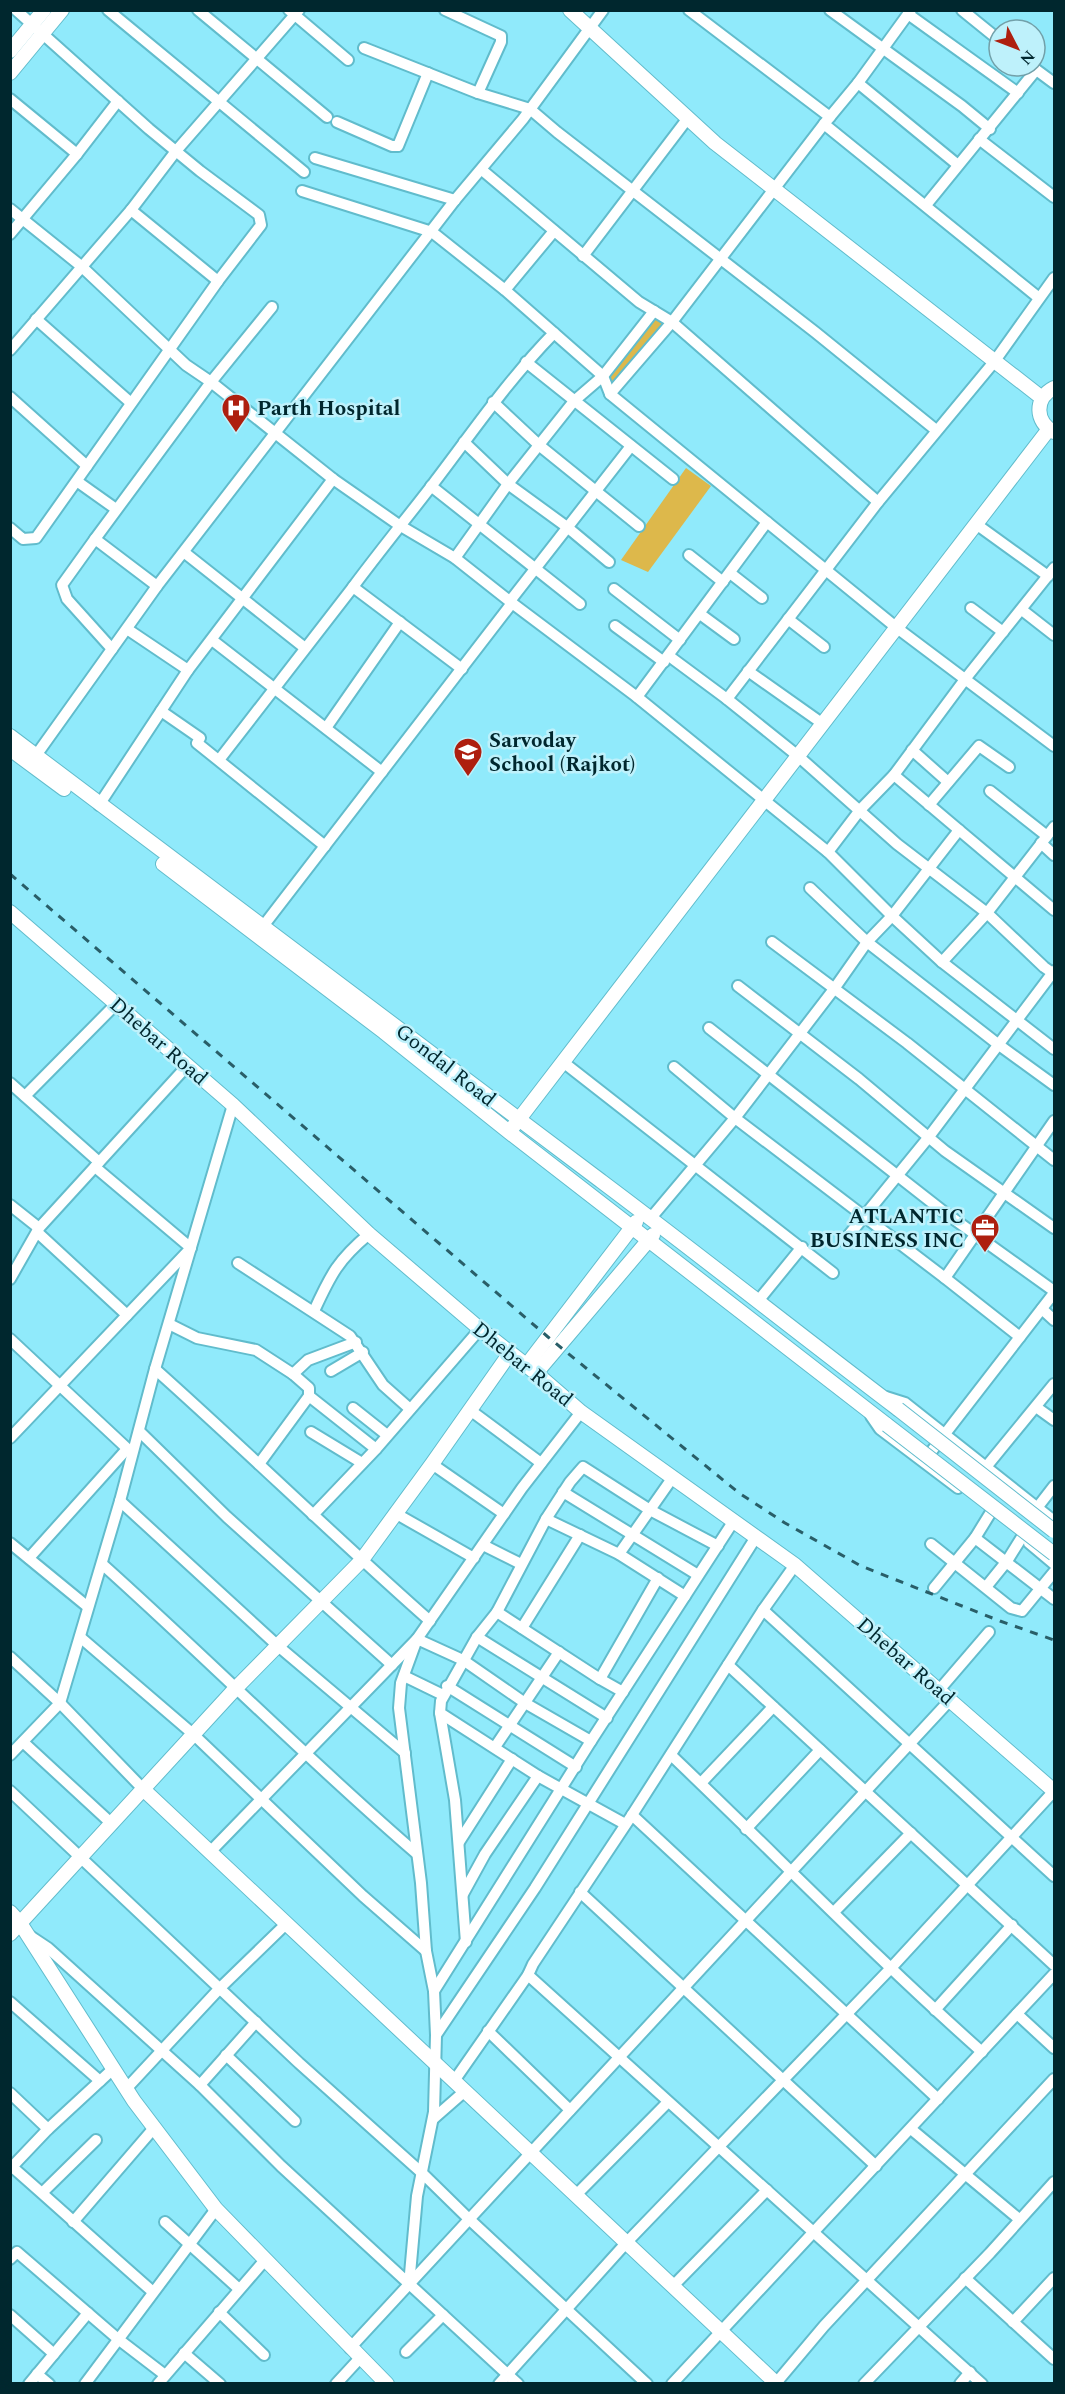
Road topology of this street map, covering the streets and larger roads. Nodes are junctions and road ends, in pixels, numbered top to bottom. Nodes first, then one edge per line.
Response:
1 (16, 10) edge
2 (44, 10) edge
3 (62, 10) edge
4 (108, 10) edge
5 (198, 10) edge
6 (570, 10) edge
7 (603, 10) edge
8 (689, 10) edge
9 (830, 10) edge
10 (962, 10) edge
11 (450, 11) edge
12 (294, 12) edge
13 (910, 12) edge
14 (32, 24) junction
15 (589, 28) junction
16 (987, 30) edge
17 (44, 33) junction
18 (364, 48) dead end
19 (882, 50) junction
20 (10, 51) edge
21 (256, 60) junction
22 (348, 60) dead end
23 (10, 73) edge
24 (428, 73) junction
25 (1027, 78) edge
26 (858, 83) junction
27 (478, 93) junction
28 (1018, 93) junction
29 (10, 99) edge
30 (118, 101) junction
31 (220, 101) junction
32 (530, 109) junction
33 (688, 118) junction
34 (827, 120) junction
35 (990, 129) junction
36 (979, 138) junction
37 (176, 151) junction
38 (77, 154) junction
39 (315, 158) dead end
40 (958, 165) junction
41 (482, 171) junction
42 (304, 172) dead end
43 (775, 190) junction
44 (302, 191) dead end
45 (632, 191) junction
46 (1054, 197) edge
47 (456, 200) junction
48 (926, 205) junction
49 (10, 209) edge
50 (131, 210) junction
51 (22, 219) junction
52 (554, 231) junction
53 (432, 232) junction
54 (10, 234) edge
55 (583, 255) junction
56 (719, 259) junction
57 (81, 266) junction
58 (1054, 278) edge
59 (218, 281) junction
60 (505, 290) junction
61 (1039, 298) junction
62 (272, 306) dead end
63 (654, 311) junction
64 (36, 319) junction
65 (672, 322) junction
66 (554, 333) junction
67 (170, 349) junction
68 (10, 350) edge
69 (526, 362) junction
70 (994, 362) junction
71 (603, 376) junction
72 (211, 382) junction
73 (1054, 388) edge
74 (610, 394) junction
75 (10, 397) edge
76 (1042, 398) junction
77 (574, 401) junction
78 (493, 402) junction
79 (131, 403) junction
80 (936, 430) junction
81 (1052, 431) edge
82 (276, 434) junction
83 (464, 442) junction
84 (540, 446) junction
85 (631, 446) junction
86 (87, 466) junction
87 (673, 478) dead end
88 (333, 479) junction
89 (78, 482) junction
90 (508, 484) junction
91 (431, 486) junction
92 (595, 489) junction
93 (878, 502) junction
94 (116, 509) junction
95 (767, 522) junction
96 (480, 523) junction
97 (976, 524) junction
98 (399, 525) junction
99 (639, 526) dead end
100 (567, 527) junction
101 (10, 528) edge
102 (95, 539) junction
103 (185, 553) junction
104 (689, 555) dead end
105 (455, 558) junction
106 (609, 562) dead end
107 (537, 568) junction
108 (826, 570) junction
109 (1051, 572) edge
110 (727, 577) junction
111 (157, 586) junction
112 (353, 586) junction
113 (614, 589) dead end
114 (762, 597) dead end
115 (242, 598) junction
116 (511, 602) junction
117 (580, 603) dead end
118 (972, 608) dead end
119 (1022, 610) junction
120 (700, 614) junction
121 (788, 619) junction
122 (400, 622) junction
123 (615, 626) dead end
124 (897, 628) junction
125 (127, 629) junction
126 (1003, 632) junction
127 (1054, 635) edge
128 (734, 639) dead end
129 (212, 640) junction
130 (680, 640) junction
131 (824, 647) dead end
132 (305, 648) junction
133 (112, 649) junction
134 (666, 659) junction
135 (462, 669) junction
136 (188, 670) junction
137 (748, 671) junction
138 (966, 678) junction
139 (275, 687) junction
140 (637, 697) junction
141 (727, 699) junction
142 (161, 711) junction
143 (823, 724) junction
144 (326, 728) junction
145 (10, 736) edge
146 (1054, 746) edge
147 (10, 749) edge
148 (912, 750) junction
149 (798, 756) junction
150 (33, 760) junction
151 (219, 760) junction
152 (1009, 768) dead end
153 (382, 772) junction
154 (894, 775) junction
155 (948, 782) junction
156 (990, 790) dead end
157 (764, 801) junction
158 (99, 805) junction
159 (929, 805) junction
160 (860, 810) junction
161 (1054, 827) edge
162 (959, 830) junction
163 (1044, 840) junction
164 (326, 846) junction
165 (828, 852) junction
166 (1054, 855) edge
167 (929, 868) junction
168 (1015, 876) junction
169 (810, 888) dead end
170 (1054, 910) edge
171 (10, 912) edge
172 (987, 913) junction
173 (892, 916) junction
174 (264, 926) junction
175 (772, 942) dead end
176 (867, 942) junction
177 (942, 962) junction
178 (1054, 973) edge
179 (738, 986) dead end
180 (834, 989) junction
181 (116, 1004) junction
182 (1018, 1020) junction
183 (709, 1028) dead end
184 (800, 1032) junction
185 (999, 1045) junction
186 (1054, 1049) edge
187 (563, 1062) junction
188 (188, 1066) junction
189 (674, 1067) dead end
190 (768, 1075) junction
191 (10, 1083) edge
192 (1054, 1085) edge
193 (964, 1089) junction
194 (25, 1096) junction
195 (232, 1106) junction
196 (735, 1118) junction
197 (518, 1120) junction
198 (1054, 1121) edge
199 (509, 1132) junction
200 (928, 1138) junction
201 (1036, 1147) junction
202 (1054, 1160) edge
203 (97, 1165) junction
204 (695, 1165) junction
205 (898, 1174) junction
206 (1005, 1192) junction
207 (10, 1206) edge
208 (865, 1218) junction
209 (651, 1219) junction
210 (632, 1227) junction
211 (1054, 1228) edge
212 (38, 1230) junction
213 (369, 1234) junction
214 (974, 1234) junction
215 (649, 1241) junction
216 (844, 1241) dead end
217 (802, 1247) junction
218 (191, 1248) junction
219 (238, 1263) dead end
220 (833, 1273) dead end
221 (945, 1278) junction
222 (10, 1279) edge
223 (1054, 1292) edge
224 (758, 1301) junction
225 (1041, 1309) junction
226 (314, 1311) junction
227 (127, 1315) junction
228 (1054, 1320) edge
229 (169, 1324) junction
230 (480, 1329) junction
231 (1020, 1337) junction
232 (10, 1339) edge
233 (356, 1342) junction
234 (363, 1352) junction
235 (510, 1353) junction
236 (155, 1369) junction
237 (531, 1369) junction
238 (331, 1371) dead end
239 (293, 1374) junction
240 (1054, 1384) edge
241 (59, 1386) junction
242 (880, 1395) junction
243 (309, 1396) junction
244 (1036, 1407) junction
245 (353, 1408) dead end
246 (410, 1409) junction
247 (470, 1410) junction
248 (868, 1410) junction
249 (581, 1412) junction
250 (1054, 1420) edge
251 (139, 1431) junction
252 (311, 1432) dead end
253 (944, 1434) junction
254 (387, 1435) junction
255 (10, 1438) edge
256 (376, 1449) junction
257 (130, 1451) junction
258 (923, 1462) junction
259 (362, 1463) junction
260 (541, 1463) junction
261 (259, 1464) junction
262 (432, 1464) junction
263 (986, 1467) junction
264 (673, 1477) junction
265 (1054, 1486) edge
266 (563, 1492) junction
267 (120, 1501) junction
268 (1037, 1508) junction
269 (650, 1510) junction
270 (991, 1512) junction
271 (395, 1514) junction
272 (504, 1514) junction
273 (314, 1515) junction
274 (546, 1520) junction
275 (1054, 1521) edge
276 (733, 1522) junction
277 (1054, 1532) edge
278 (580, 1535) junction
279 (632, 1535) junction
280 (756, 1537) junction
281 (1022, 1537) junction
282 (975, 1538) junction
283 (10, 1543) edge
284 (931, 1544) dead end
285 (483, 1545) junction
286 (718, 1545) junction
287 (619, 1554) junction
288 (1054, 1554) edge
289 (28, 1558) junction
290 (474, 1558) junction
291 (361, 1561) junction
292 (1007, 1561) junction
293 (955, 1563) junction
294 (102, 1564) junction
295 (521, 1564) junction
296 (1054, 1564) edge
297 (795, 1565) junction
298 (1054, 1572) edge
299 (698, 1575) junction
300 (658, 1578) junction
301 (986, 1587) junction
302 (1040, 1587) junction
303 (934, 1588) dead end
304 (685, 1596) junction
305 (1054, 1599) edge
306 (321, 1602) junction
307 (88, 1607) junction
308 (764, 1610) junction
309 (497, 1612) junction
310 (430, 1621) junction
311 (522, 1628) junction
312 (989, 1632) dead end
313 (477, 1636) junction
314 (81, 1637) junction
315 (417, 1639) junction
316 (278, 1646) junction
317 (559, 1652) junction
318 (10, 1657) edge
319 (463, 1659) junction
320 (392, 1665) junction
321 (728, 1665) junction
322 (404, 1676) junction
323 (542, 1677) junction
324 (600, 1679) junction
325 (235, 1689) junction
326 (445, 1691) junction
327 (623, 1692) junction
328 (945, 1694) junction
329 (60, 1703) junction
330 (525, 1703) junction
331 (352, 1706) junction
332 (774, 1707) junction
333 (440, 1713) junction
334 (607, 1718) junction
335 (510, 1726) junction
336 (193, 1734) junction
337 (591, 1741) junction
338 (23, 1742) junction
339 (910, 1743) junction
340 (495, 1747) junction
341 (820, 1750) junction
342 (405, 1753) junction
343 (306, 1754) junction
344 (10, 1755) edge
345 (671, 1755) junction
346 (512, 1759) junction
347 (576, 1767) junction
348 (538, 1776) junction
349 (701, 1783) junction
350 (144, 1790) junction
351 (561, 1790) junction
352 (10, 1791) edge
353 (865, 1791) junction
354 (1054, 1791) edge
355 (262, 1800) junction
356 (587, 1804) junction
357 (628, 1820) junction
358 (112, 1824) junction
359 (746, 1829) junction
360 (911, 1833) junction
361 (1012, 1838) junction
362 (459, 1843) junction
363 (210, 1852) junction
364 (416, 1853) junction
365 (81, 1858) junction
366 (790, 1873) junction
367 (1054, 1876) edge
368 (968, 1885) junction
369 (580, 1892) junction
370 (463, 1894) junction
371 (834, 1912) junction
372 (746, 1920) junction
373 (286, 1924) junction
374 (1012, 1925) junction
375 (17, 1926) edge
376 (466, 1942) junction
377 (426, 1951) junction
378 (1054, 1965) edge
379 (891, 1968) junction
380 (1054, 1974) edge
381 (528, 1975) junction
382 (220, 1988) junction
383 (683, 1988) junction
384 (434, 1991) junction
385 (10, 2002) edge
386 (935, 2010) junction
387 (847, 2014) junction
388 (1017, 2014) junction
389 (256, 2022) junction
390 (488, 2031) junction
391 (436, 2035) junction
392 (1054, 2048) edge
393 (161, 2051) junction
394 (982, 2052) junction
395 (226, 2055) junction
396 (619, 2057) junction
397 (435, 2063) junction
398 (113, 2069) junction
399 (1054, 2079) edge
400 (454, 2080) junction
401 (783, 2080) junction
402 (100, 2081) junction
403 (200, 2085) junction
404 (126, 2089) junction
405 (465, 2091) junction
406 (10, 2093) edge
407 (938, 2099) junction
408 (668, 2102) junction
409 (570, 2110) junction
410 (433, 2119) junction
411 (295, 2121) dead end
412 (154, 2128) junction
413 (48, 2129) junction
414 (911, 2129) junction
415 (96, 2140) dead end
416 (720, 2148) junction
417 (531, 2152) junction
418 (876, 2166) junction
419 (11, 2167) edge
420 (423, 2173) junction
421 (966, 2176) junction
422 (1054, 2182) edge
423 (767, 2190) junction
424 (43, 2192) junction
425 (576, 2195) junction
426 (216, 2209) junction
427 (469, 2219) junction
428 (1019, 2219) junction
429 (73, 2222) junction
430 (165, 2223) dead end
431 (814, 2232) junction
432 (627, 2242) junction
433 (188, 2244) junction
434 (13, 2252) edge
435 (265, 2260) junction
436 (964, 2277) junction
437 (1054, 2278) edge
438 (868, 2281) junction
439 (409, 2285) junction
440 (673, 2286) junction
441 (239, 2289) junction
442 (153, 2292) junction
443 (565, 2310) junction
444 (88, 2313) junction
445 (219, 2313) junction
446 (10, 2314) edge
447 (443, 2315) junction
448 (1013, 2322) junction
449 (918, 2326) junction
450 (721, 2331) junction
451 (118, 2339) junction
452 (406, 2352) dead end
453 (184, 2353) junction
454 (355, 2353) junction
455 (54, 2354) junction
456 (264, 2355) dead end
457 (1054, 2359) edge
458 (970, 2372) junction
459 (37, 2374) junction
460 (508, 2375) junction
461 (161, 2379) edge
462 (777, 2383) edge
463 (29, 2384) edge
464 (49, 2384) edge
465 (85, 2384) edge
466 (220, 2384) edge
467 (336, 2384) edge
468 (387, 2384) edge
469 (499, 2384) edge
470 (518, 2384) edge
471 (647, 2384) edge
472 (672, 2384) edge
473 (864, 2384) edge
474 (960, 2384) edge
475 (982, 2384) edge

1 - 14 street
2 - 14 street
3 - 17 street
4 - 31 street
5 - 21 street
6 - 15 street
7 - 15 street
8 - 34 street
9 - 19 street
10 - 16 street
11 - 27 street
12 - 21 street
12 - 22 street
13 - 19 street
13 - 28 street
14 - 17 street
14 - 20 street
15 - 32 street
15 - 33 street
17 - 23 street
17 - 30 street
18 - 24 street
19 - 26 street
19 - 35 street
21 - 24 street
21 - 31 street
24 - 27 street
25 - 28 street
26 - 34 street
26 - 40 street
27 - 32 street
28 - 35 street
29 - 38 street
30 - 37 street
30 - 38 street
31 - 37 street
31 - 42 street
32 - 41 street
32 - 45 street
33 - 43 street
33 - 45 street
34 - 43 street
34 - 48 street
35 - 36 street
36 - 40 street
36 - 46 street
37 - 50 street
37 - 59 street
38 - 51 street
39 - 47 street
40 - 48 street
41 - 47 street
41 - 52 street
43 - 56 street
43 - 70 street
44 - 53 street
45 - 55 street
45 - 56 street
47 - 53 street
48 - 61 street
49 - 51 street
50 - 57 street
50 - 59 street
51 - 54 street
51 - 57 street
52 - 55 street
52 - 60 street
53 - 60 street
53 - 82 street
55 - 63 street
56 - 65 street
56 - 80 street
57 - 64 street
57 - 67 street
58 - 61 street
59 - 67 street
60 - 66 street
61 - 70 street
62 - 72 street
63 - 65 street
63 - 71 street
64 - 68 street
64 - 79 street
65 - 74 street
65 - 93 street
66 - 69 street
66 - 71 street
67 - 72 street
67 - 79 street
69 - 77 street
69 - 78 street
70 - 76 street
70 - 80 street
71 - 74 street
71 - 77 street
72 - 82 street
72 - 94 street
73 - 76 street
74 - 95 street
75 - 86 street
76 - 81 street
77 - 84 street
77 - 85 street
78 - 83 street
78 - 84 street
79 - 86 street
80 - 93 street
81 - 97 street
82 - 88 street
82 - 103 street
83 - 90 street
83 - 91 street
84 - 90 street
84 - 92 street
85 - 87 street
85 - 92 street
86 - 89 street
88 - 98 street
88 - 115 street
89 - 94 street
89 - 101 street
90 - 96 street
90 - 100 street
91 - 96 street
91 - 98 street
92 - 99 street
92 - 100 street
93 - 108 street
94 - 102 street
95 - 108 street
95 - 110 street
96 - 105 street
96 - 107 street
97 - 109 street
97 - 124 street
98 - 105 street
98 - 112 street
100 - 106 street
100 - 107 street
102 - 111 street
102 - 133 street
103 - 111 street
103 - 115 street
104 - 110 street
105 - 116 street
107 - 116 street
107 - 117 street
108 - 121 street
108 - 124 street
109 - 119 street
110 - 114 street
110 - 120 street
111 - 125 street
112 - 122 street
112 - 132 street
113 - 130 street
115 - 129 street
115 - 132 street
116 - 135 street
116 - 140 street
118 - 126 street
119 - 126 street
119 - 127 street
120 - 128 street
120 - 130 street
121 - 131 street
121 - 137 street
122 - 135 street
122 - 144 street
123 - 134 street
124 - 138 street
124 - 143 street
125 - 133 street
125 - 136 street
126 - 138 street
129 - 136 street
129 - 139 street
130 - 134 street
132 - 139 street
133 - 150 street
134 - 140 street
134 - 141 street
135 - 153 street
136 - 142 street
137 - 141 street
137 - 143 street
138 - 146 street
138 - 148 street
139 - 144 street
139 - 151 street
140 - 157 street
141 - 149 street
142 - 151 street
142 - 158 street
143 - 149 street
144 - 153 street
145 - 150 street, Gondal Road
147 - 150 street, Gondal Road
148 - 154 street
148 - 155 street
149 - 157 street
149 - 160 street
150 - 158 street, Gondal Road
150 - 199 street, Gondal Road
151 - 164 street
152 - 155 street
153 - 164 street
154 - 159 street
154 - 160 street
155 - 159 street
156 - 163 street
157 - 165 street
157 - 187 street
158 - 174 street, Gondal Road
159 - 162 street
160 - 165 street
160 - 167 street
161 - 163 street
162 - 167 street
162 - 168 street
163 - 166 street
163 - 168 street
164 - 174 street
165 - 173 street
167 - 172 street
167 - 173 street
168 - 170 street
168 - 172 street
169 - 176 street
171 - 181 street, Dhebar Road
172 - 177 street
172 - 178 street
173 - 176 street
173 - 177 street
174 - 197 street, Gondal Road
175 - 180 street
176 - 180 street
176 - 185 street
177 - 182 street
178 - 182 street
179 - 184 street
180 - 184 street
180 - 193 street
181 - 188 street, Dhebar Road
181 - 194 street
182 - 185 street
182 - 186 street
183 - 190 street
184 - 190 street
184 - 200 street
185 - 192 street
185 - 193 street
187 - 197 street
187 - 204 street
188 - 195 street, Dhebar Road
188 - 203 street
189 - 196 street
190 - 196 street
190 - 205 street
191 - 194 street
193 - 200 street
193 - 201 street
194 - 203 street
195 - 213 street, Dhebar Road
195 - 218 street
196 - 204 street
196 - 208 street
197 - 199 street
197 - 209 street, Gondal Road
198 - 201 street
199 - 210 street, Gondal Road
200 - 205 street
200 - 206 street
201 - 202 street
201 - 206 street
203 - 212 street
203 - 218 street
204 - 209 street
204 - 217 street
205 - 208 street
205 - 214 street
206 - 211 street
206 - 214 street
207 - 212 street
208 - 216 street
208 - 221 street
209 - 210 street
209 - 215 street
209 - 224 street, Gondal Road
210 - 215 street, Gondal Road
210 - 237 street
212 - 222 street
212 - 227 street
213 - 226 street
213 - 230 street, Dhebar Road
214 - 221 street
214 - 223 street
215 - 237 street
215 - 248 street, Gondal Road
217 - 220 street
217 - 224 street
218 - 227 street
218 - 229 street
219 - 226 street
221 - 231 street
223 - 225 street
224 - 242 street, Gondal Road
225 - 228 street
225 - 231 street
226 - 233 street
227 - 241 street
229 - 236 street
229 - 239 street
230 - 235 street, Dhebar Road
230 - 246 street
231 - 253 street
232 - 241 street
233 - 234 street
233 - 239 street
234 - 238 street
234 - 246 street
235 - 237 street, Dhebar Road
235 - 247 street
236 - 251 street
236 - 261 street
237 - 249 street, Dhebar Road
239 - 243 street
240 - 244 street
241 - 255 street
241 - 257 street
242 - 253 street
242 - 277 street, Gondal Road, bridge
243 - 256 street
243 - 261 street
244 - 250 street
244 - 263 street
245 - 254 street
246 - 254 street
247 - 260 street
247 - 262 street
248 - 258 street
248 - 288 street, Gondal Road, bridge
249 - 260 street
249 - 264 street, Dhebar Road
251 - 257 street
251 - 306 street
252 - 259 street
253 - 258 street
253 - 263 street
254 - 256 street
256 - 259 street
257 - 267 street
257 - 289 street
258 - 270 street
259 - 273 street
260 - 272 street
261 - 273 street
262 - 271 street
262 - 272 street
263 - 268 street
264 - 269 street
264 - 276 street, Dhebar Road
265 - 268 street
266 - 269 street
266 - 274 street
266 - 279 street
267 - 294 street
267 - 316 street
268 - 275 street
269 - 279 street
269 - 286 street
270 - 281 street
270 - 282 street
271 - 290 street
271 - 291 street
272 - 285 street
273 - 291 street
274 - 278 street
274 - 295 street
276 - 280 street, Dhebar Road
276 - 286 street
278 - 287 street
278 - 311 street
279 - 287 street
279 - 299 street
280 - 297 street, Dhebar Road
280 - 356 street
281 - 292 street
281 - 296 street
282 - 292 street
282 - 293 street
283 - 289 street
284 - 293 street
285 - 290 street
285 - 295 street
286 - 299 street
287 - 300 street
289 - 307 street
290 - 310 street
291 - 306 street
291 - 310 street
292 - 301 street
292 - 302 street
293 - 301 street
293 - 303 street
294 - 307 street
294 - 325 street
295 - 309 street
297 - 308 street
297 - 328 street, Dhebar Road
298 - 302 street
299 - 304 street
300 - 304 street
300 - 324 street
301 - 302 street
302 - 305 street
304 - 327 street
306 - 316 street
306 - 320 street
307 - 314 street
308 - 321 street
308 - 339 street
309 - 311 street
309 - 313 street
310 - 315 street
311 - 317 street
312 - 328 street
313 - 319 street
313 - 323 street
314 - 329 street
314 - 336 street
315 - 319 street
315 - 320 street
315 - 322 street
316 - 325 street
316 - 331 street
317 - 323 street
317 - 324 street
318 - 329 street
319 - 326 street
319 - 330 street
320 - 331 street
321 - 332 street
321 - 345 street
322 - 326 street
322 - 342 street
323 - 330 street
323 - 334 street
324 - 327 street
325 - 336 street
325 - 343 street
326 - 333 street
326 - 335 street
327 - 334 street
328 - 339 street
328 - 354 street, Dhebar Road
329 - 338 street
329 - 350 street
330 - 335 street
330 - 337 street
331 - 342 street
331 - 343 street
332 - 341 street
332 - 349 street
333 - 340 street
333 - 362 street
334 - 337 street
335 - 340 street
335 - 347 street
336 - 350 street
336 - 355 street
337 - 347 street
338 - 344 street
338 - 358 street
339 - 353 street
339 - 361 street
340 - 346 street
341 - 353 street
341 - 359 street
342 - 364 street
343 - 355 street
343 - 364 street
345 - 349 street
345 - 357 street
346 - 348 street
346 - 362 street
347 - 351 street
348 - 351 street
348 - 370 street
349 - 359 street
350 - 358 street
350 - 363 street
351 - 356 street
351 - 376 street
352 - 365 street
353 - 360 street
353 - 366 street
354 - 361 street
355 - 363 street
355 - 377 street
356 - 357 street
356 - 391 street
357 - 369 street
357 - 372 street
358 - 365 street
359 - 366 street
360 - 368 street
360 - 371 street
361 - 367 street
361 - 368 street
362 - 370 street
363 - 373 street
364 - 377 street
365 - 375 street
365 - 382 street
366 - 371 street
366 - 372 street
368 - 374 street
368 - 379 street
369 - 381 street
369 - 383 street
370 - 376 street
371 - 379 street
372 - 383 street
372 - 387 street
373 - 382 street
373 - 397 street
374 - 378 street
374 - 386 street
375 - 393 street
375 - 398 street
376 - 384 street
377 - 384 street
379 - 386 street
379 - 387 street
380 - 388 street
381 - 390 street
381 - 396 street
382 - 389 street
382 - 393 street
383 - 396 street
383 - 401 street
384 - 391 street
385 - 402 street
386 - 394 street
387 - 401 street
387 - 407 street
388 - 392 street
388 - 394 street
389 - 395 street
389 - 420 street
390 - 400 street
390 - 409 street
391 - 397 street
393 - 403 street
393 - 404 street
394 - 407 street
395 - 403 street
395 - 411 street
396 - 408 street
396 - 409 street
397 - 400 street
397 - 410 street
398 - 402 street
398 - 404 street
399 - 421 street
400 - 405 street
401 - 416 street
401 - 418 street
402 - 413 street
403 - 439 street
404 - 412 street
405 - 410 street
405 - 417 street
406 - 413 street
407 - 414 street
408 - 416 street
408 - 425 street
409 - 417 street
410 - 420 street
412 - 426 street
412 - 429 street
413 - 419 street
414 - 418 street
414 - 421 street
415 - 424 street
416 - 423 street
416 - 432 street
417 - 425 street
417 - 427 street
418 - 431 street
419 - 424 street
420 - 427 street
420 - 439 street
421 - 428 street
421 - 438 street
422 - 428 street
423 - 431 street
423 - 440 street
424 - 429 street
425 - 432 street
426 - 433 street
426 - 435 street
427 - 439 street
427 - 443 street
428 - 436 street
429 - 442 street
430 - 433 street
431 - 438 street
431 - 450 street
432 - 440 street
432 - 443 street
433 - 441 street
433 - 442 street
434 - 444 street
435 - 441 street
435 - 454 street
436 - 448 street
436 - 449 street
437 - 448 street
438 - 449 street
438 - 462 street
439 - 447 street
439 - 454 street
440 - 450 street
441 - 445 street
442 - 451 street
443 - 460 street
443 - 471 street
444 - 451 street
444 - 455 street
445 - 453 street
445 - 456 street
446 - 455 street
447 - 452 street
447 - 460 street
448 - 457 street
449 - 458 street
449 - 473 street
450 - 462 street
450 - 472 street
451 - 461 street
451 - 465 street
453 - 461 street
453 - 466 street
454 - 467 street
454 - 468 street
455 - 459 street
458 - 474 street
458 - 475 street
459 - 463 street
459 - 464 street
460 - 469 street
460 - 470 street

